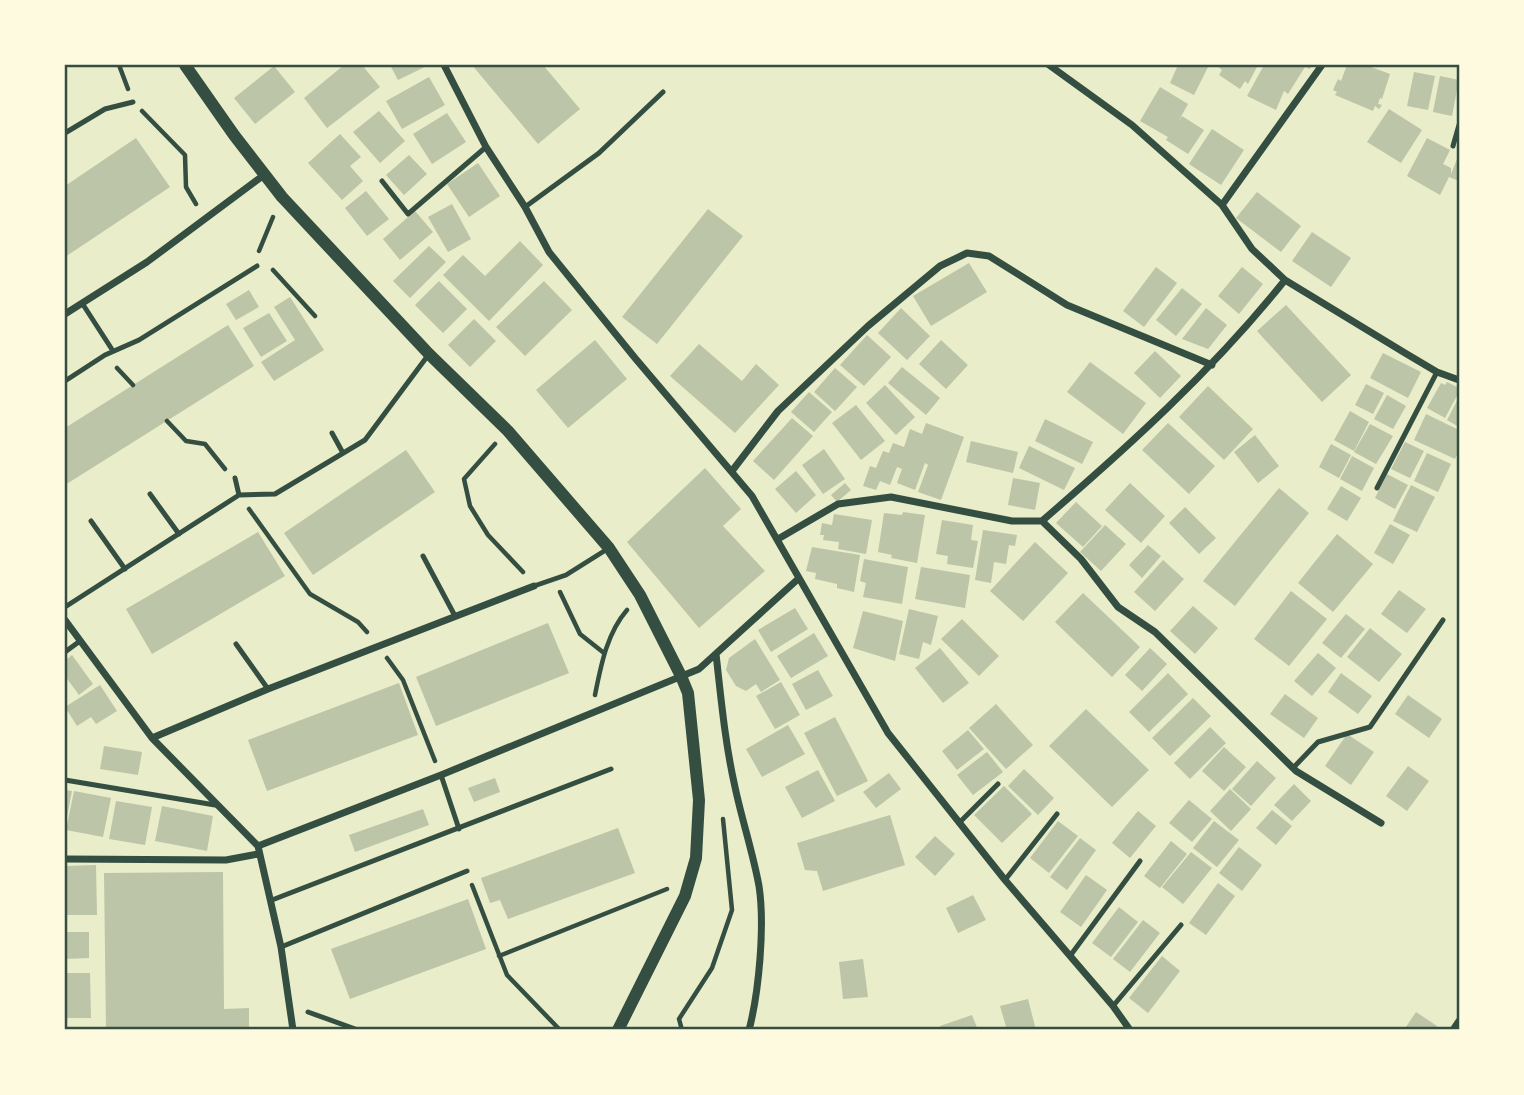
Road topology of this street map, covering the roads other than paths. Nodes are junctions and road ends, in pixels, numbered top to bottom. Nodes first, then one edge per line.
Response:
1 (185, 65) edge
2 (444, 65) edge
3 (1049, 65) edge
4 (1322, 65) edge
5 (663, 92) dead end
6 (133, 102) road end
7 (1459, 125) edge
8 (65, 133) edge
9 (1453, 146) dead end
10 (486, 147) junction
11 (264, 176) junction
12 (382, 181) dead end
13 (1222, 205) junction
14 (525, 207) junction
15 (257, 266) road end
16 (1285, 280) junction
17 (82, 303) junction
18 (65, 314) edge
19 (113, 351) junction
20 (429, 354) junction
21 (1212, 365) junction
22 (1437, 372) junction
23 (1459, 380) edge
24 (65, 381) edge
25 (332, 433) dead end
26 (343, 453) junction
27 (732, 471) junction
28 (235, 478) dead end
29 (1377, 488) dead end
30 (150, 494) dead end
31 (239, 495) junction
32 (91, 521) dead end
33 (1042, 521) junction
34 (179, 534) junction
35 (778, 539) junction
36 (609, 548) junction
37 (423, 556) dead end
38 (125, 569) junction
39 (798, 579) junction
40 (534, 586) joint
41 (65, 607) edge
42 (455, 616) junction
43 (65, 620) edge
44 (1443, 620) dead end
45 (80, 641) junction
46 (236, 644) dead end
47 (65, 652) edge
48 (716, 654) junction
49 (681, 676) junction
50 (268, 689) junction
51 (152, 738) junction
52 (1293, 768) junction
53 (611, 769) dead end
54 (441, 775) junction
55 (65, 779) edge
56 (999, 784) dead end
57 (215, 805) junction
58 (1056, 814) dead end
59 (959, 823) junction
60 (1381, 823) dead end
61 (459, 829) junction
62 (258, 850) junction
63 (65, 859) edge
64 (1140, 861) dead end
65 (467, 871) road end
66 (1005, 880) junction
67 (272, 900) junction
68 (1181, 925) dead end
69 (281, 947) junction
70 (1070, 956) junction
71 (1113, 1006) junction
72 (308, 1012) dead end
73 (1459, 1021) edge
74 (293, 1030) edge
75 (359, 1030) edge
76 (434, 1030) edge
77 (618, 1030) edge
78 (749, 1030) edge
79 (1127, 1030) edge
80 (1453, 1030) edge

1 - 11 street
2 - 10 street
3 - 13 street
4 - 13 street
5 - 14 lane
6 - 8 lane
7 - 9 lane
10 - 12 lane
10 - 14 street
11 - 17 street
11 - 20 street
13 - 16 street
14 - 27 street
15 - 19 lane
16 - 21 street
16 - 22 street
17 - 18 street
17 - 19 lane
19 - 24 lane
20 - 26 lane
20 - 36 street
21 - 27 street
21 - 33 street
22 - 23 street
22 - 29 lane
25 - 26 lane
26 - 31 lane
27 - 35 street
28 - 31 lane
30 - 34 lane
31 - 34 lane
32 - 38 lane
33 - 35 street
33 - 52 street
34 - 38 lane
35 - 39 street
36 - 40 lane
36 - 49 street
37 - 42 lane
38 - 41 lane
39 - 48 street
39 - 59 street
40 - 42 street
42 - 50 street
43 - 45 street
44 - 52 lane
45 - 47 lane
45 - 51 street
46 - 50 lane
48 - 49 street
48 - 78 street
49 - 54 street
49 - 77 street
50 - 51 street
51 - 57 street
52 - 60 street
53 - 61 lane
54 - 61 lane
54 - 62 street
55 - 57 lane
56 - 59 lane
57 - 62 street
58 - 66 lane
59 - 66 street
61 - 67 lane
62 - 63 street
62 - 67 street
64 - 70 lane
65 - 69 lane
66 - 70 street
67 - 69 street
68 - 71 lane
69 - 74 street
70 - 71 street
71 - 79 street
72 - 75 lane
73 - 80 street
75 - 76 lane

